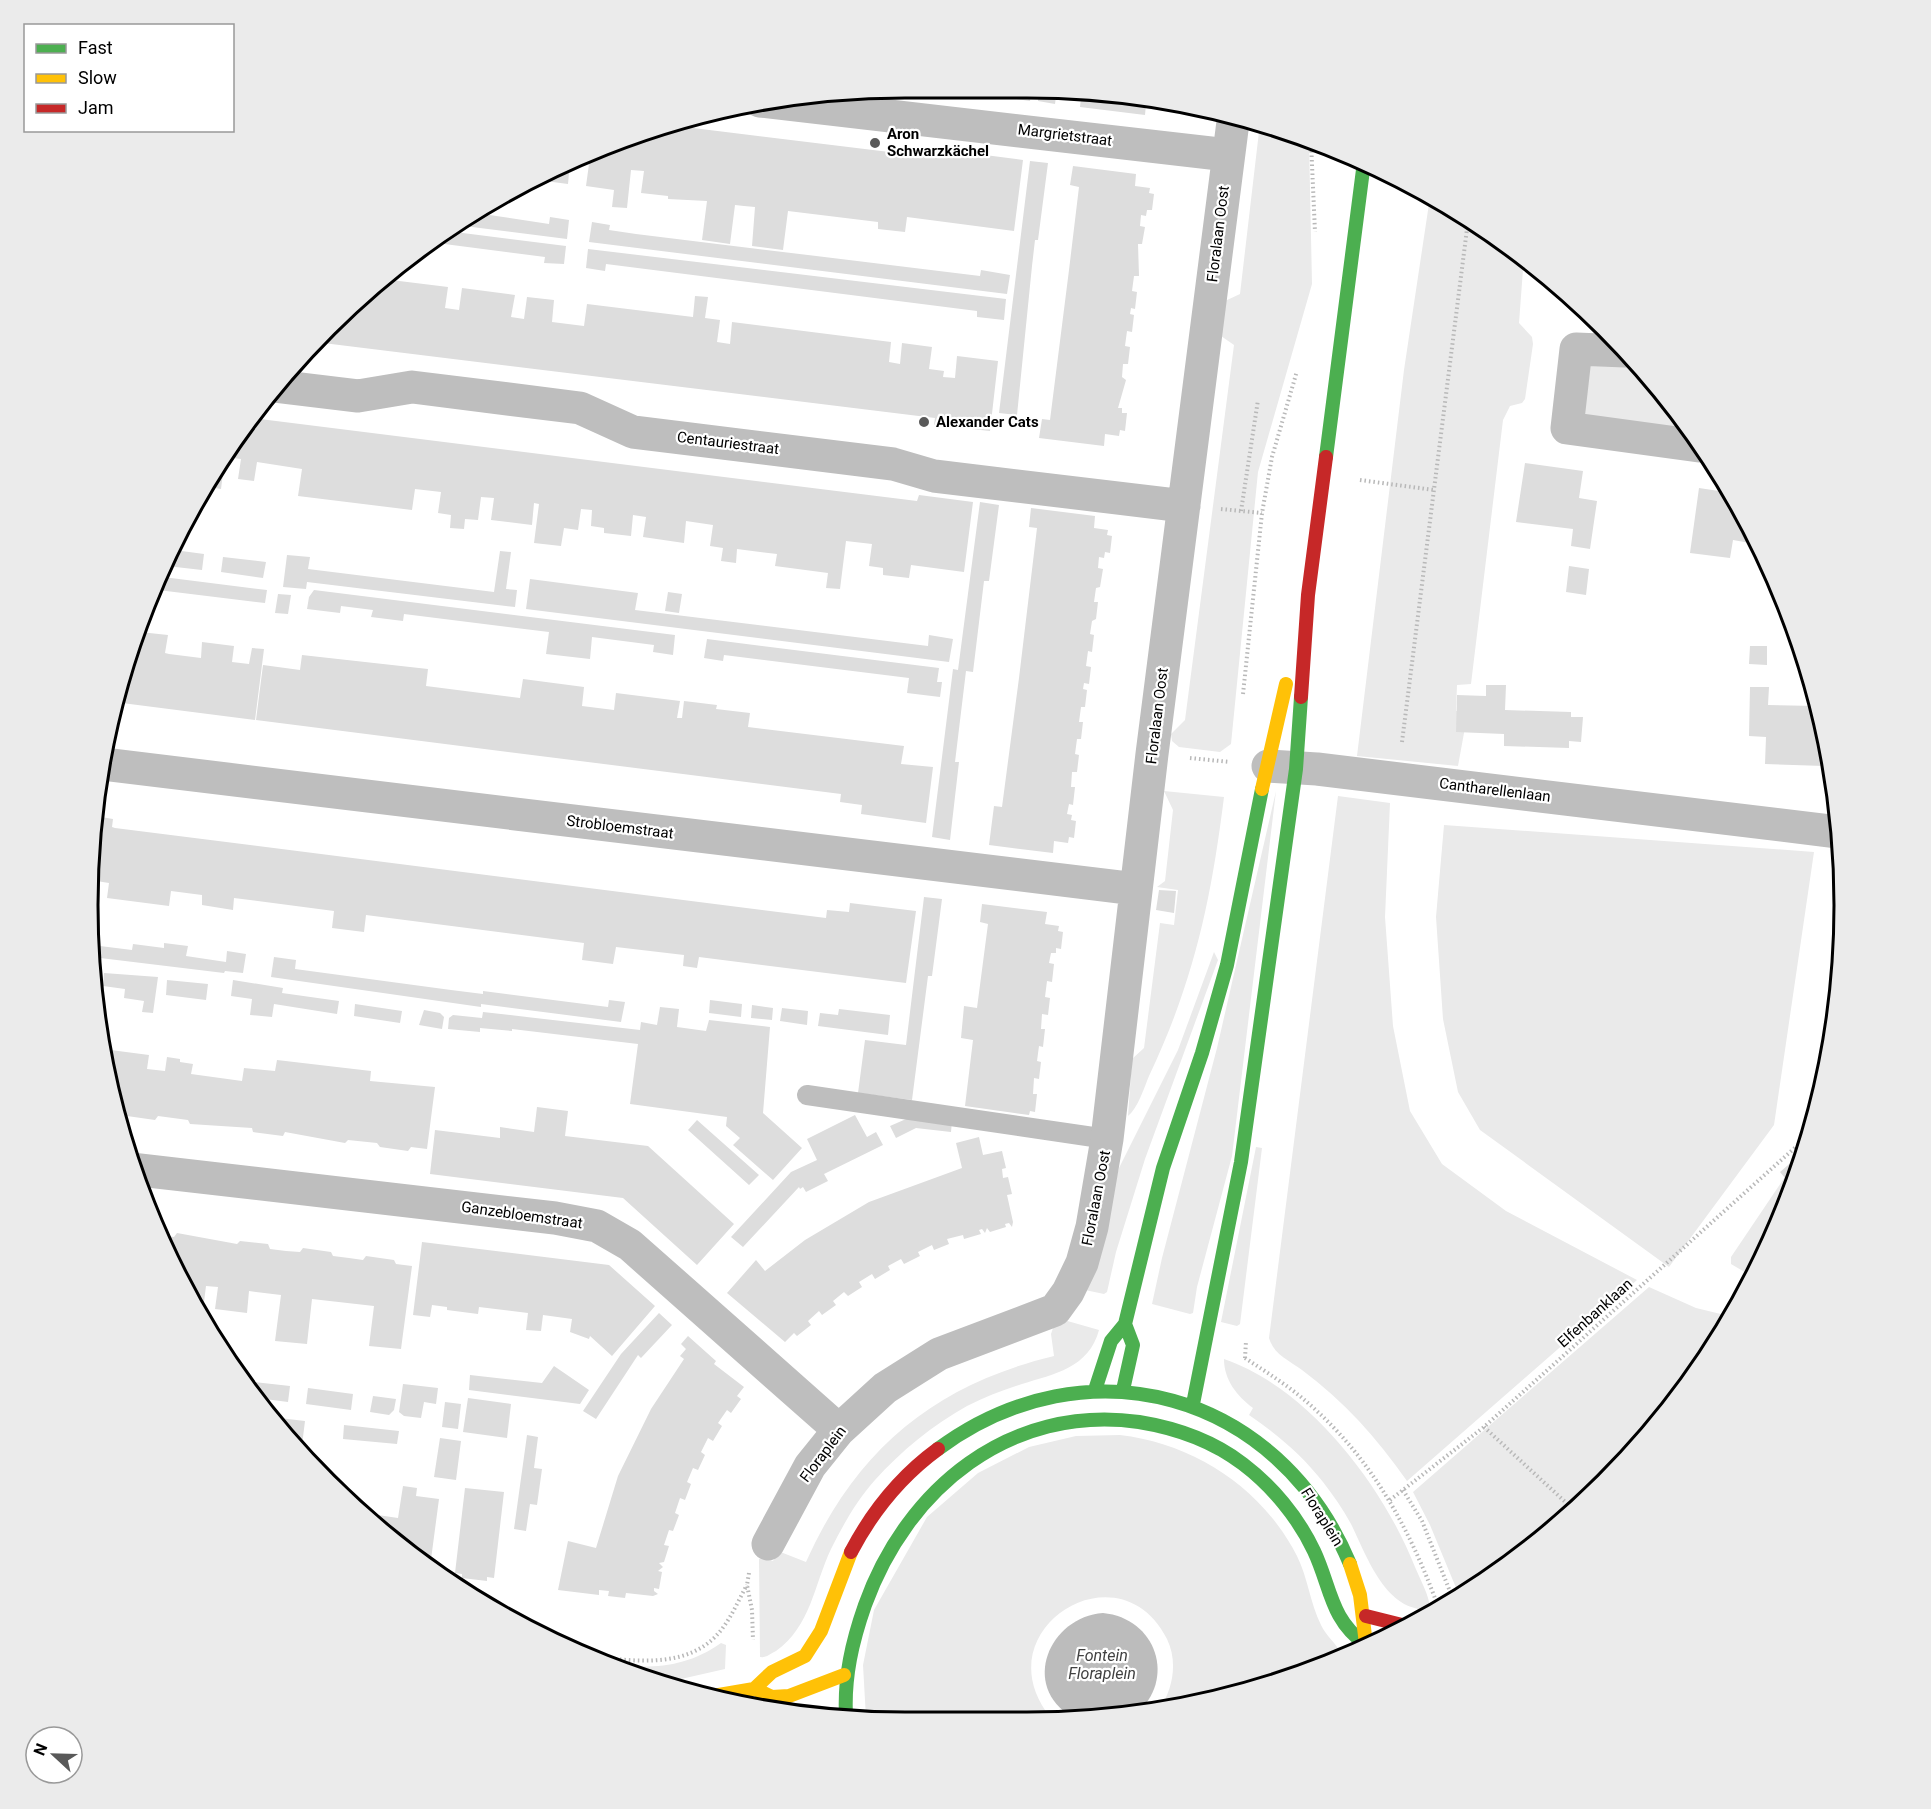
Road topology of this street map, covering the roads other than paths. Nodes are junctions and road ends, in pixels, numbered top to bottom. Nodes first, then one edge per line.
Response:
1 (794, 105) edge
2 (1232, 124) edge
3 (1228, 155) junction
4 (1363, 172) edge
5 (1613, 350) edge
6 (285, 387) edge
7 (1689, 445) edge
8 (1184, 506) junction
9 (1308, 595) junction
10 (110, 765) edge
11 (1281, 768) junction
12 (1830, 831) edge
13 (1136, 890) junction
14 (807, 1095) dead end
15 (1107, 1139) junction
16 (142, 1169) edge
17 (1056, 1310) joint
18 (1125, 1324) junction
19 (1095, 1390) junction
20 (1123, 1390) junction
21 (1193, 1404) junction
22 (1110, 1419) junction
23 (839, 1430) junction
24 (768, 1544) road end
25 (1366, 1616) junction
26 (1393, 1623) edge
27 (1365, 1636) edge
28 (1358, 1640) edge
29 (844, 1675) junction
30 (755, 1689) junction
31 (733, 1693) edge
32 (846, 1709) edge

1 - 3 street, Margrietstraat
2 - 3 street, Floralaan Oost
3 - 8 street, Floralaan Oost
4 - 9 main road
5 - 7 street
6 - 8 street, Centauriestraat
8 - 13 street, Floralaan Oost
9 - 11 main road
9 - 11 main road
10 - 13 street, Strobloemstraat
11 - 12 street, Cantharellenlaan
11 - 18 main road
11 - 21 main road
13 - 15 street, Floralaan Oost
14 - 15 lane
15 - 17 street, Floralaan Oost
16 - 23 street, Ganzebloemstraat
17 - 23 street, Floraplein
18 - 19 main road
18 - 20 main road
19 - 20 main road, Floraplein
19 - 30 main road, Floraplein
20 - 21 main road, Floraplein
20 - 22 main road
21 - 25 main road, Floraplein
22 - 28 main road, Floraplein
22 - 29 main road, Floraplein
23 - 24 street, Floraplein
25 - 26 main road
25 - 27 main road, Floraplein
29 - 30 main road
29 - 32 main road, Floraplein
30 - 31 main road

